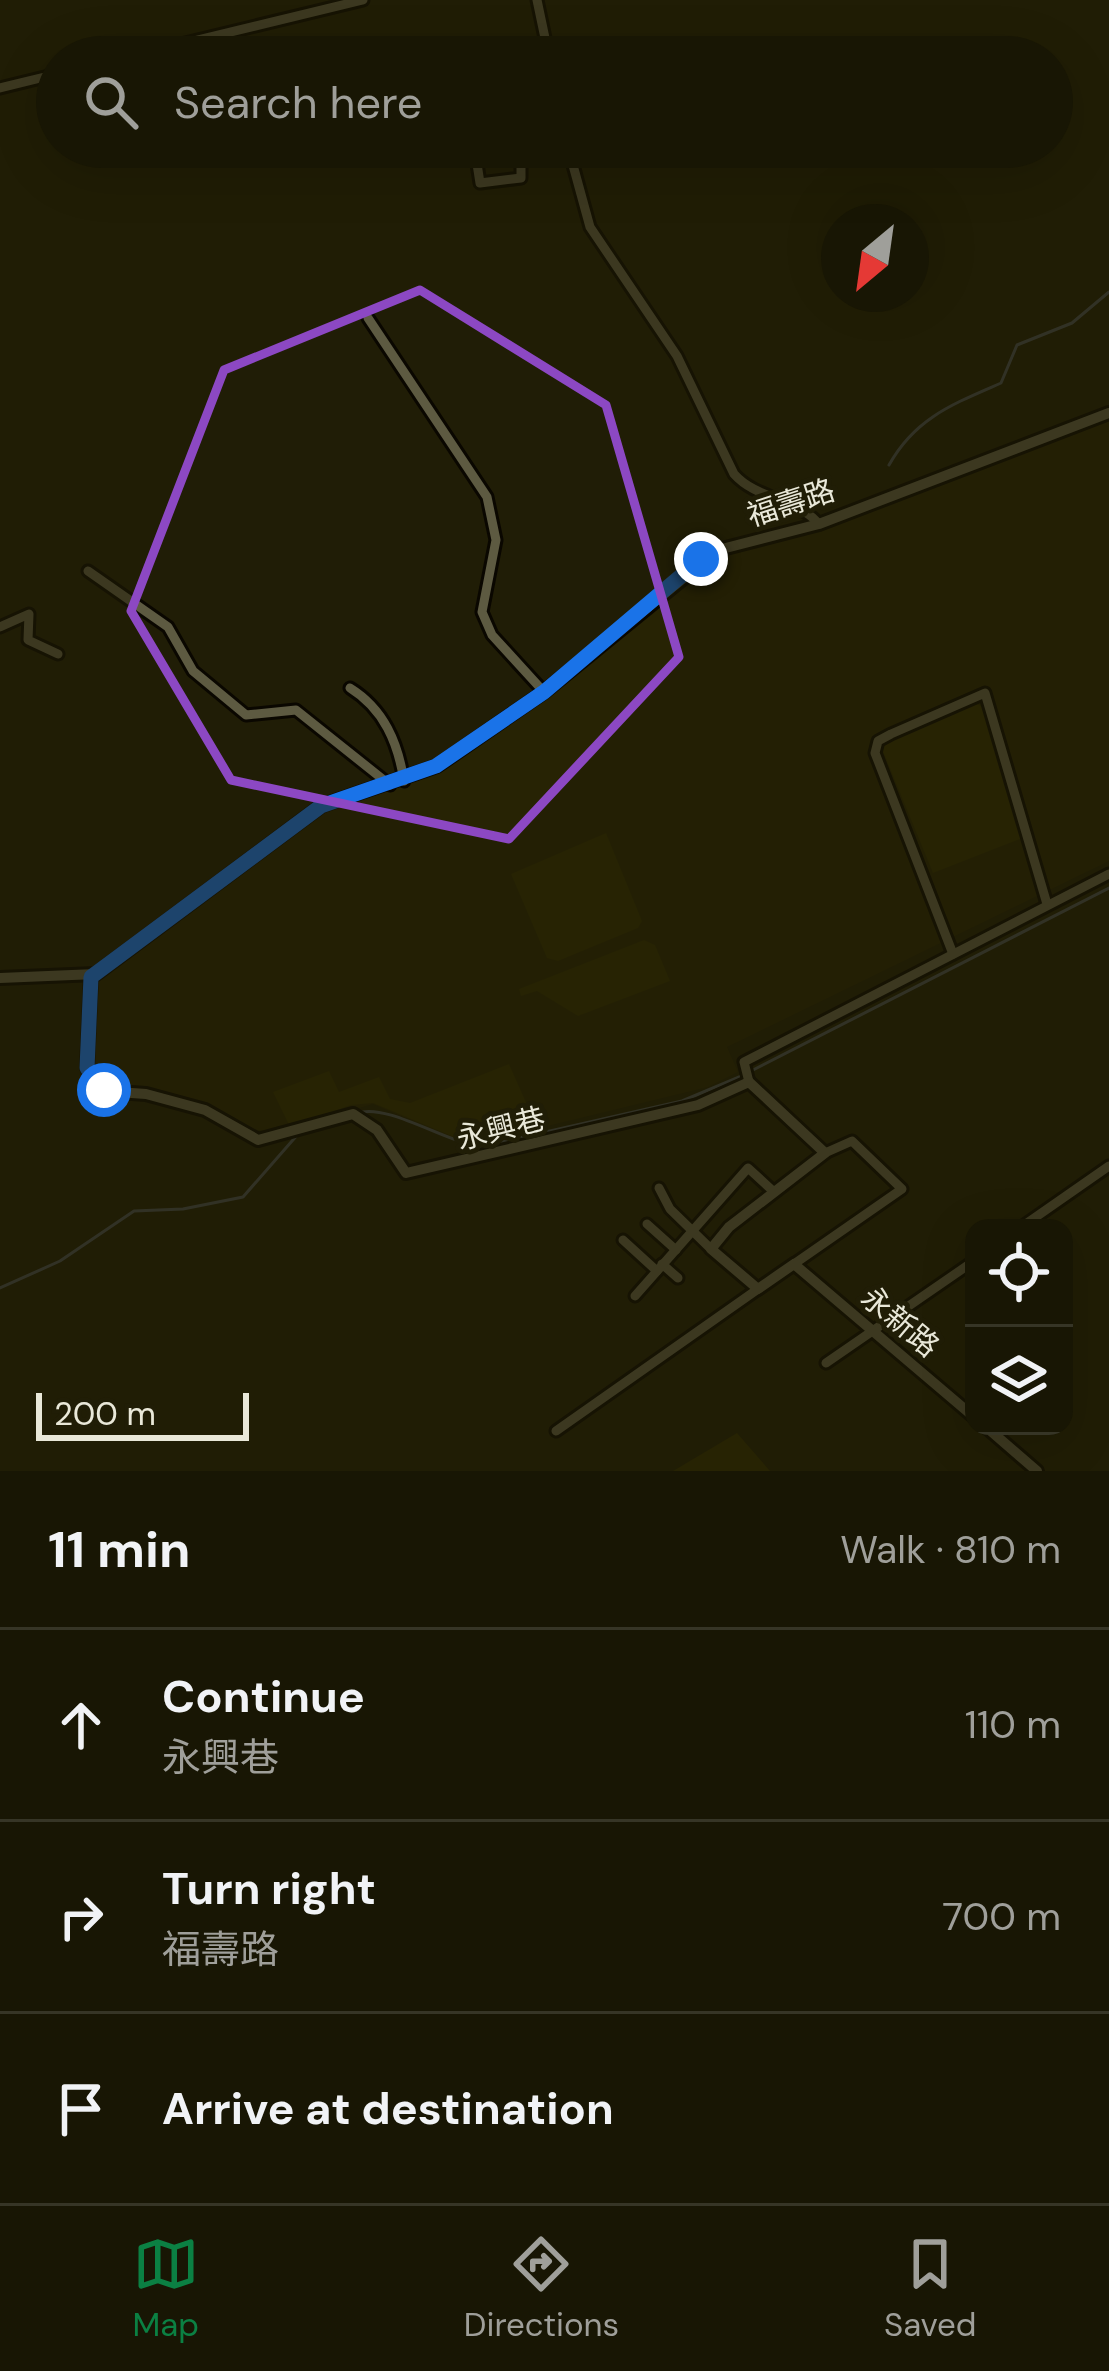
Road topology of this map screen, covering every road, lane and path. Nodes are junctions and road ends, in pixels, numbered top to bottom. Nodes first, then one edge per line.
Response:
1 (363, 0) edge
2 (537, 0) edge
3 (215, 36) edge
4 (545, 36) edge
5 (36, 79) edge
6 (0, 88) edge
7 (478, 168) edge
8 (521, 168) edge
9 (574, 168) edge
10 (368, 318) dead end
11 (1109, 413) edge
12 (819, 524) junction
13 (88, 571) dead end
14 (0, 628) edge
15 (58, 654) dead end
16 (350, 688) dead end
17 (544, 692) junction
18 (404, 781) junction
19 (390, 785) junction
20 (1109, 874) edge
21 (1047, 904) junction
22 (953, 954) junction
23 (91, 977) junction
24 (0, 978) edge
25 (745, 1074) junction
26 (825, 1154) junction
27 (1109, 1166) edge
28 (659, 1188) dead end
29 (773, 1191) junction
30 (1033, 1219) edge
31 (647, 1225) dead end
32 (692, 1231) junction
33 (623, 1240) dead end
34 (678, 1246) junction
35 (711, 1249) junction
36 (694, 1255) dead end
37 (794, 1264) junction
38 (965, 1267) edge
39 (659, 1268) junction
40 (678, 1278) dead end
41 (758, 1289) junction
42 (634, 1296) dead end
43 (871, 1330) junction
44 (826, 1363) dead end
45 (965, 1409) edge
46 (556, 1431) dead end
47 (995, 1435) edge
48 (1037, 1471) edge

1 - 3 street
2 - 4 street
5 - 6 street
7 - 8 street
9 - 12 street
10 - 17 street
11 - 12 street, 福壽路
12 - 17 street, 福壽路
13 - 19 street
14 - 15 street
16 - 18 street
17 - 18 street, 福壽路
18 - 19 street, 福壽路
19 - 23 street, 福壽路
20 - 21 street
21 - 22 street
21 - 22 street
22 - 25 street
23 - 24 street
23 - 25 street, 永興巷
25 - 26 street
26 - 29 street
26 - 37 street
27 - 30 street
28 - 32 street
29 - 32 street
29 - 35 street
31 - 34 street
32 - 34 street
32 - 35 street
33 - 39 street
34 - 36 street
34 - 39 street
35 - 41 street
37 - 41 street
37 - 43 street, 永新路
38 - 43 street
39 - 40 street
39 - 42 street
41 - 46 street
43 - 44 street
43 - 45 street, 永新路
47 - 48 street

